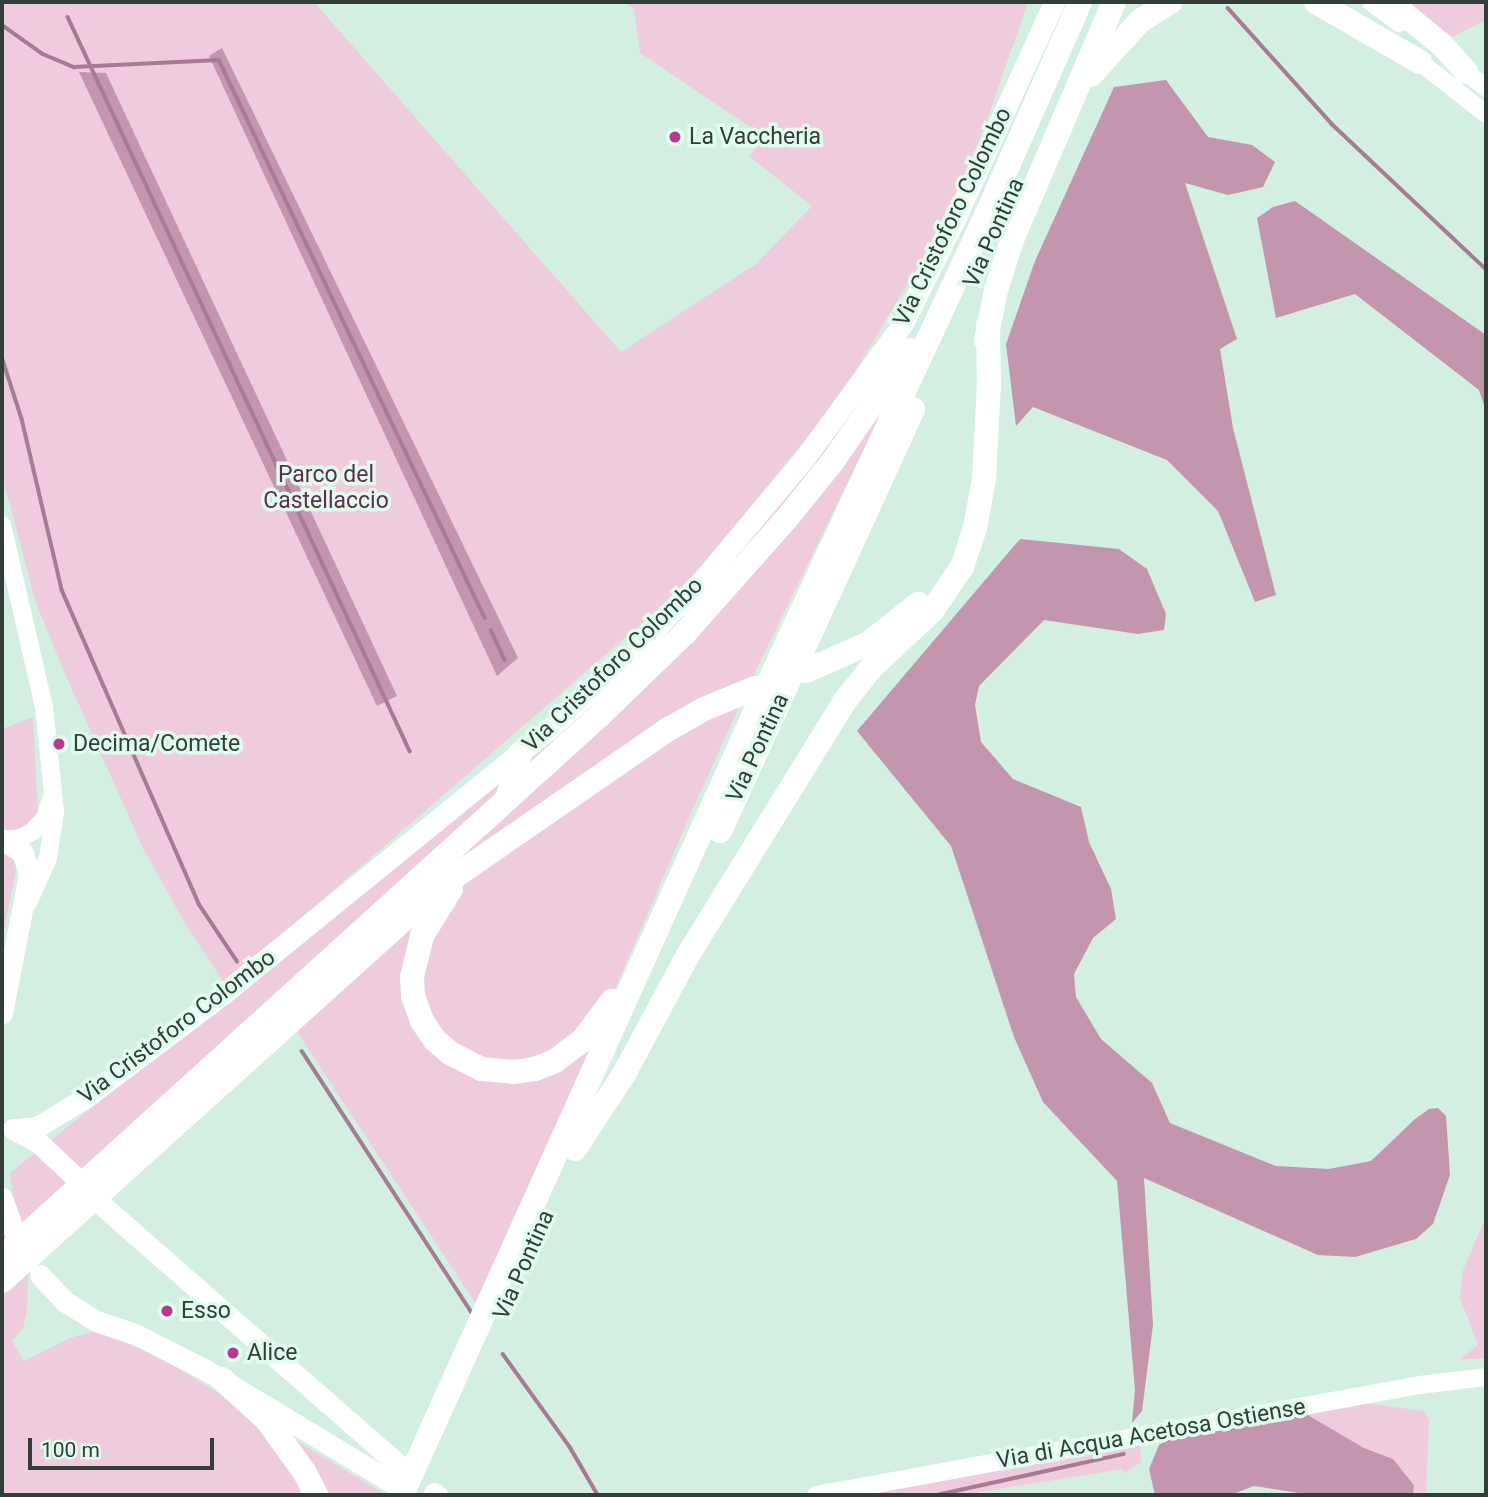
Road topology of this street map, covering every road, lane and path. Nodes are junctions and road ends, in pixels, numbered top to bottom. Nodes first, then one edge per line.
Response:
1 (1048, 2) edge
2 (1054, 2) edge
3 (1080, 2) edge
4 (1097, 2) edge
5 (1114, 2) edge
6 (1171, 2) edge
7 (1317, 2) edge
8 (1341, 2) edge
9 (1371, 2) edge
10 (1390, 2) edge
11 (1041, 32) junction
12 (1420, 62) junction
13 (1466, 72) junction
14 (1486, 88) edge
15 (1073, 97) junction
16 (1486, 114) edge
17 (948, 295) junction
18 (988, 326) junction
19 (2, 525) edge
20 (806, 671) dead end
21 (755, 688) dead end
22 (520, 754) junction
23 (52, 797) junction
24 (507, 799) junction
25 (4, 839) edge
26 (467, 866) junction
27 (23, 914) junction
28 (660, 920) junction
29 (2, 1013) edge
30 (8, 1126) edge
31 (575, 1149) junction
32 (74, 1176) dead end
33 (2, 1198) edge
34 (104, 1207) dead end
35 (14, 1231) dead end
36 (528, 1234) junction
37 (2, 1257) edge
38 (40, 1275) dead end
39 (2, 1281) edge
40 (1486, 1377) edge
41 (222, 1379) junction
42 (324, 1399) junction
43 (291, 1421) junction
44 (312, 1434) junction
45 (401, 1483) edge
46 (430, 1494) edge
47 (316, 1495) edge
48 (816, 1495) edge

1 - 11 main road
2 - 11 main road, Via Cristoforo Colombo
3 - 17 highway, Via Cristoforo Colombo
4 - 31 highway, Via Pontina
5 - 15 highway
6 - 15 highway
7 - 12 highway
8 - 12 street
9 - 13 street
10 - 13 highway
11 - 22 main road, Via Cristoforo Colombo
12 - 16 street
13 - 14 street
15 - 18 highway
17 - 24 highway, Via Cristoforo Colombo
17 - 28 highway, Via Pontina
18 - 20 highway
18 - 31 highway
19 - 23 street
21 - 26 highway
22 - 24 highway
22 - 30 main road, Via Cristoforo Colombo
23 - 25 street
23 - 27 street
24 - 37 highway, Via Cristoforo Colombo
25 - 27 main road
26 - 28 highway
26 - 39 highway
27 - 29 main road
28 - 36 highway, Via Pontina
30 - 32 main road
31 - 36 highway, Via Pontina
33 - 35 main road
34 - 42 main road
36 - 45 highway, Via Pontina
36 - 46 highway, Via Pontina
38 - 41 main road
40 - 48 street, Via di Acqua Acetosa Ostiense
41 - 43 main road
41 - 47 highway
42 - 43 main road
42 - 44 main road
42 - 45 main road
43 - 44 main road
44 - 45 main road

